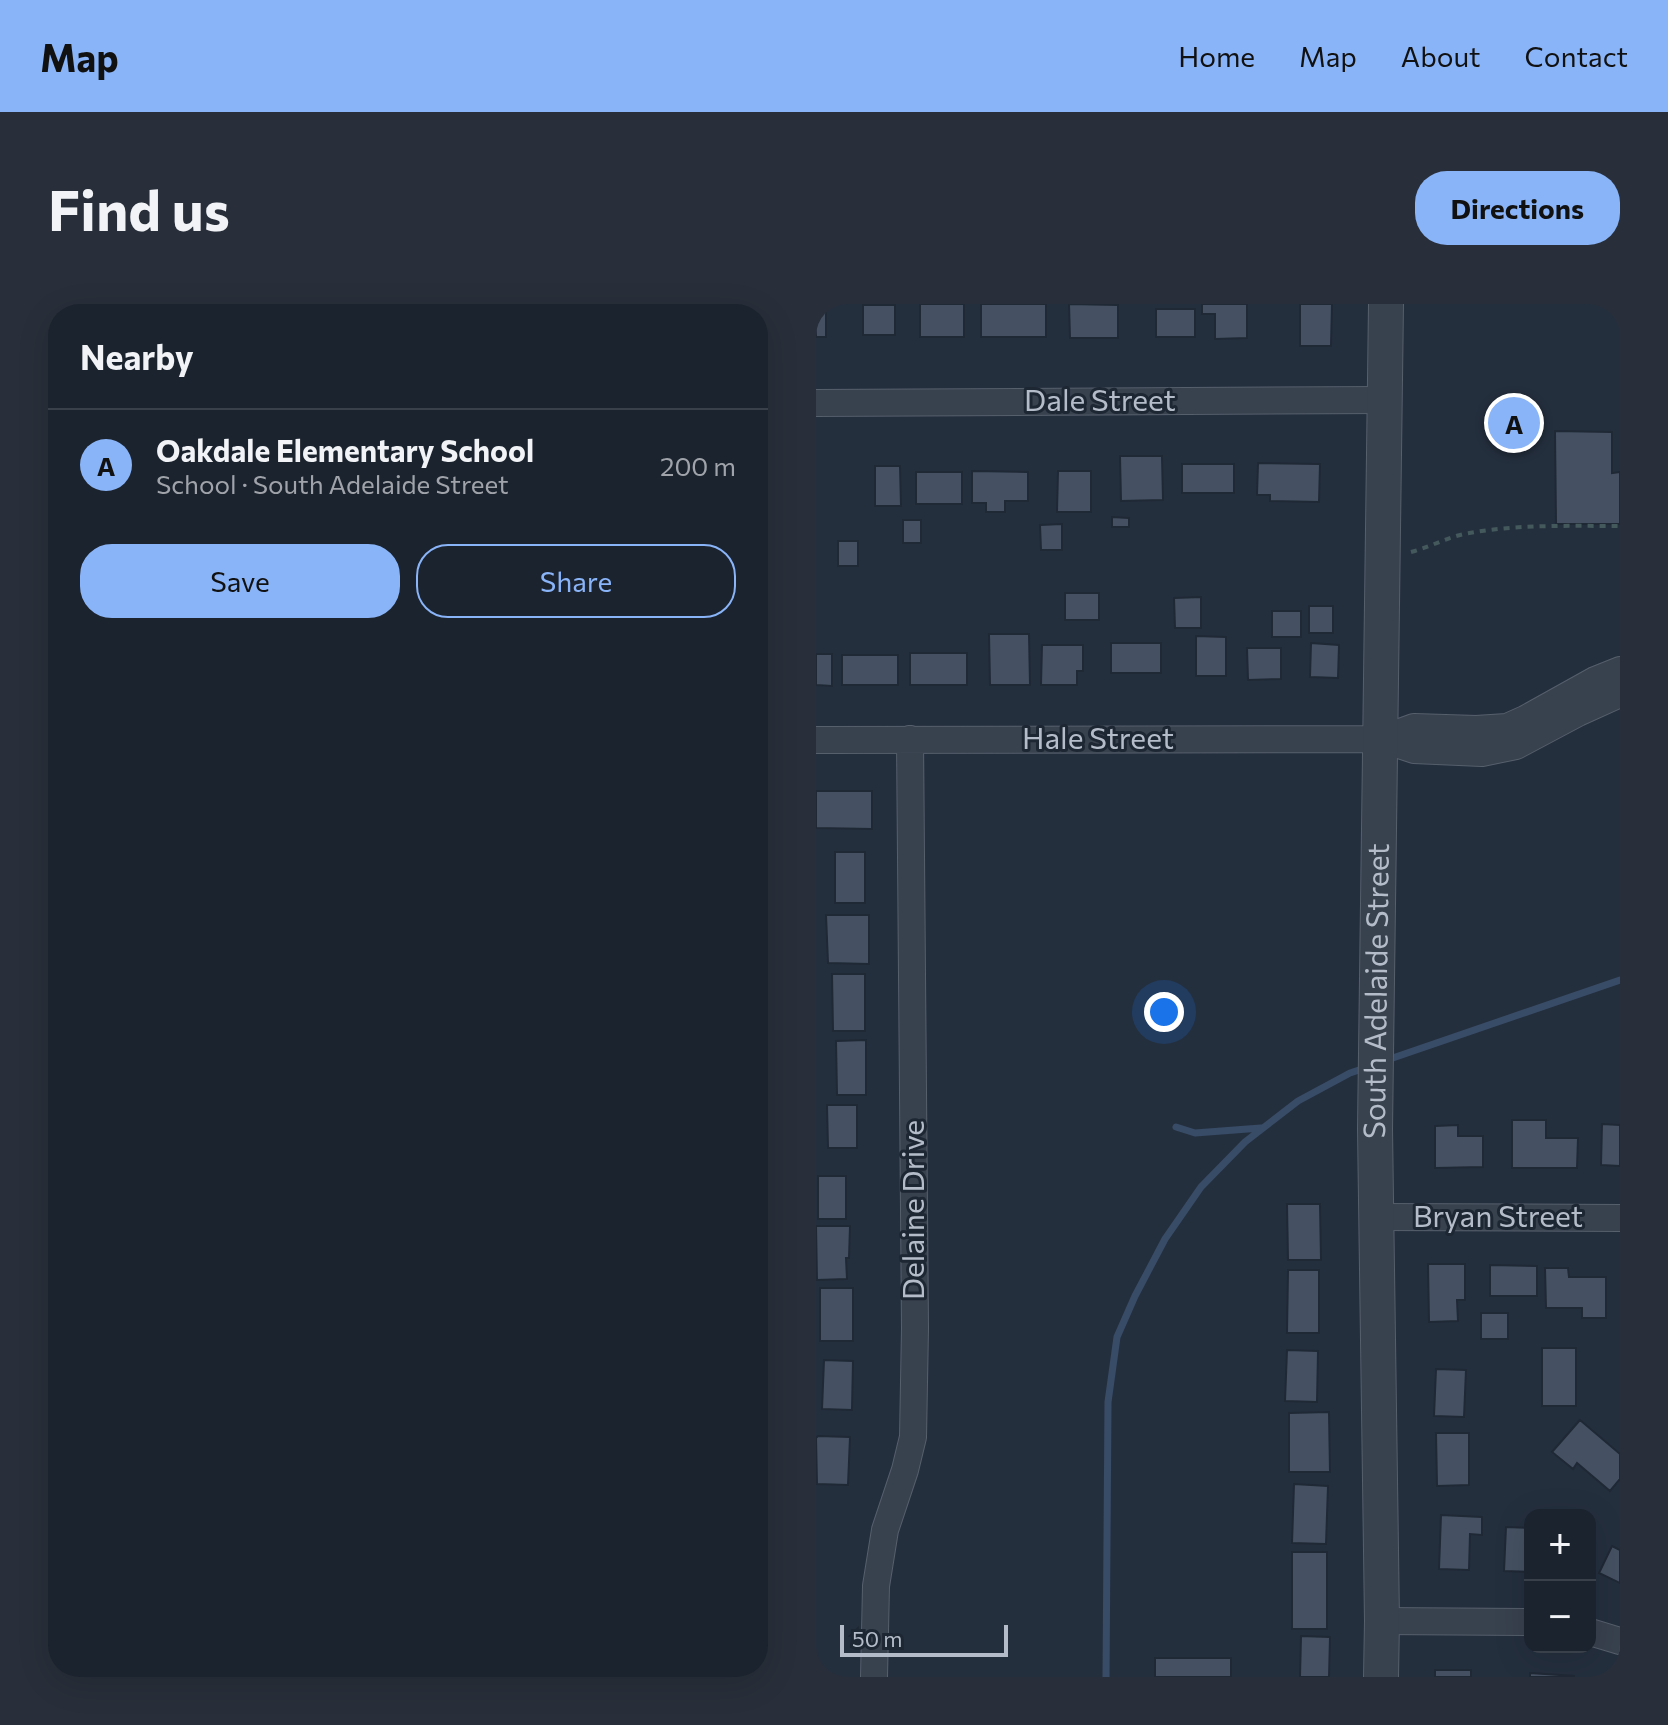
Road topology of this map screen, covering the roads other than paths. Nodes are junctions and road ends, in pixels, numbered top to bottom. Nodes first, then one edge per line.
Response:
1 (1386, 304) edge
2 (1384, 400) junction
3 (816, 403) edge
4 (1620, 670) edge
5 (1620, 694) edge
6 (1562, 710) junction
7 (910, 739) junction
8 (1381, 739) junction
9 (816, 740) edge
10 (1376, 1217) junction
11 (1620, 1218) edge
12 (1382, 1621) junction
13 (1524, 1622) edge
14 (1596, 1634) edge
15 (1620, 1641) edge
16 (874, 1677) edge
17 (1381, 1677) edge

1 - 2 street, South Adelaide Street
2 - 3 street, Dale Street
2 - 8 street, South Adelaide Street
4 - 6 street
5 - 6 street
6 - 8 street, Hale Street
7 - 8 street, Hale Street
7 - 9 street, Hale Street
7 - 16 street, Delaine Drive
8 - 10 street, South Adelaide Street
10 - 11 street, Bryan Street
10 - 12 street, South Adelaide Street
12 - 13 street
12 - 17 street, South Adelaide Street
14 - 15 street

